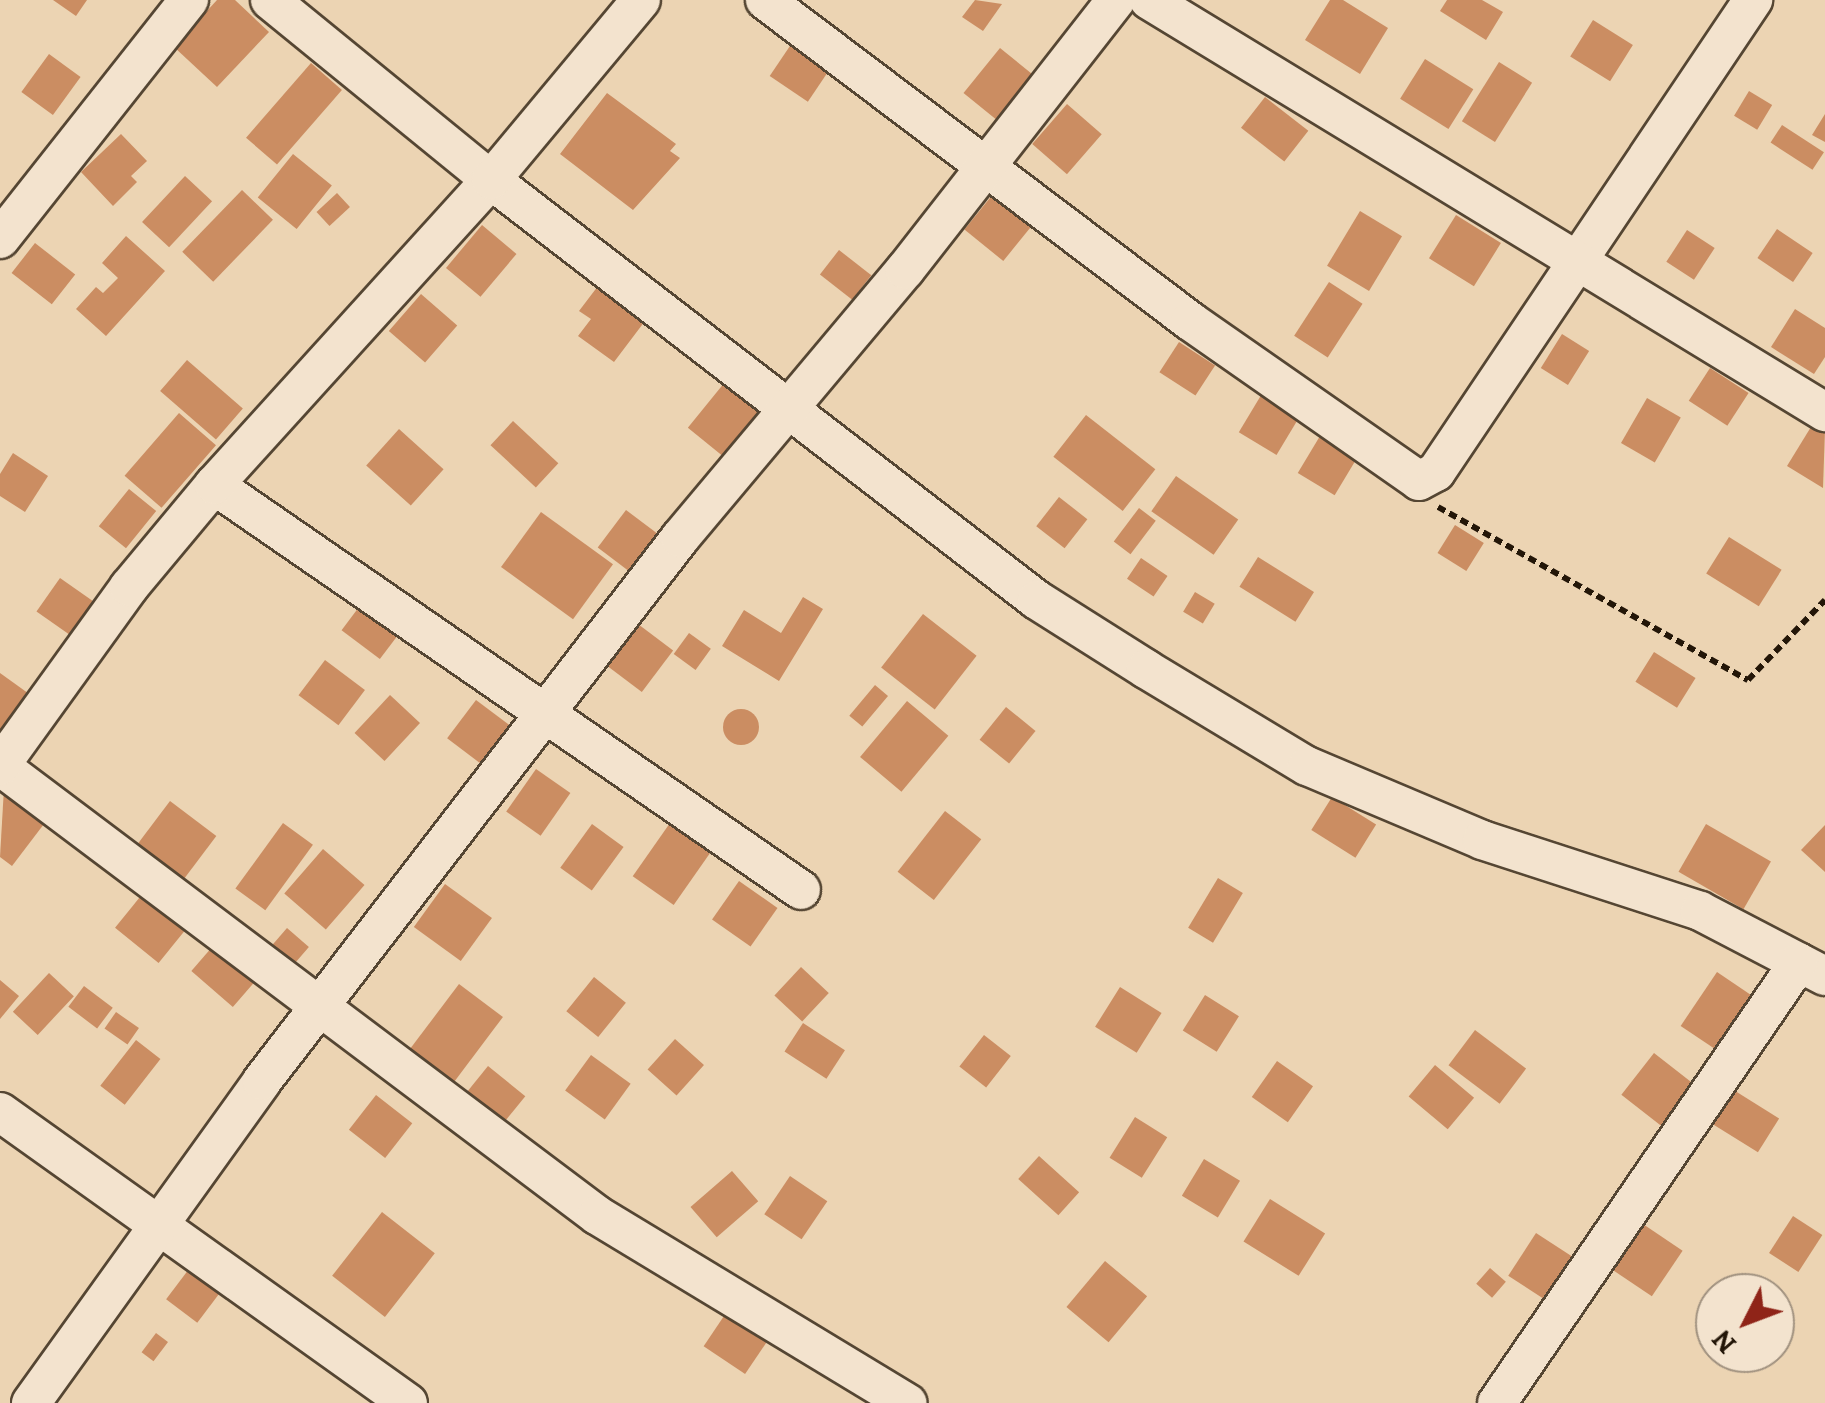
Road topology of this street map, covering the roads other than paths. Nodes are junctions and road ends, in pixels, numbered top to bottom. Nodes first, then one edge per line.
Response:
1 (189, 0) edge
2 (270, 0) edge
3 (641, 0) edge
4 (765, 0) edge
5 (1116, 0) edge
6 (1149, 0) edge
7 (1753, 0) edge
8 (986, 167) junction
9 (491, 180) junction
10 (0, 239) edge
11 (1580, 259) junction
12 (790, 407) junction
13 (1825, 412) edge
14 (214, 485) junction
15 (548, 710) junction
16 (0, 766) edge
17 (801, 890) dead end
18 (1812, 969) edge
19 (318, 1008) junction
20 (0, 1112) edge
21 (157, 1221) junction
22 (31, 1403) edge
23 (408, 1403) edge
24 (907, 1403) edge
25 (1497, 1403) edge

1 - 10 street
2 - 9 street
3 - 9 street
4 - 8 street
5 - 8 street
6 - 11 street
7 - 11 street
8 - 11 street
8 - 12 street
9 - 12 street
9 - 14 street
11 - 13 street
12 - 15 street
12 - 18 street
14 - 15 street
14 - 16 street
15 - 17 street
15 - 19 street
16 - 19 street
18 - 25 street
19 - 21 street
19 - 24 street
20 - 21 street
21 - 22 street
21 - 23 street

